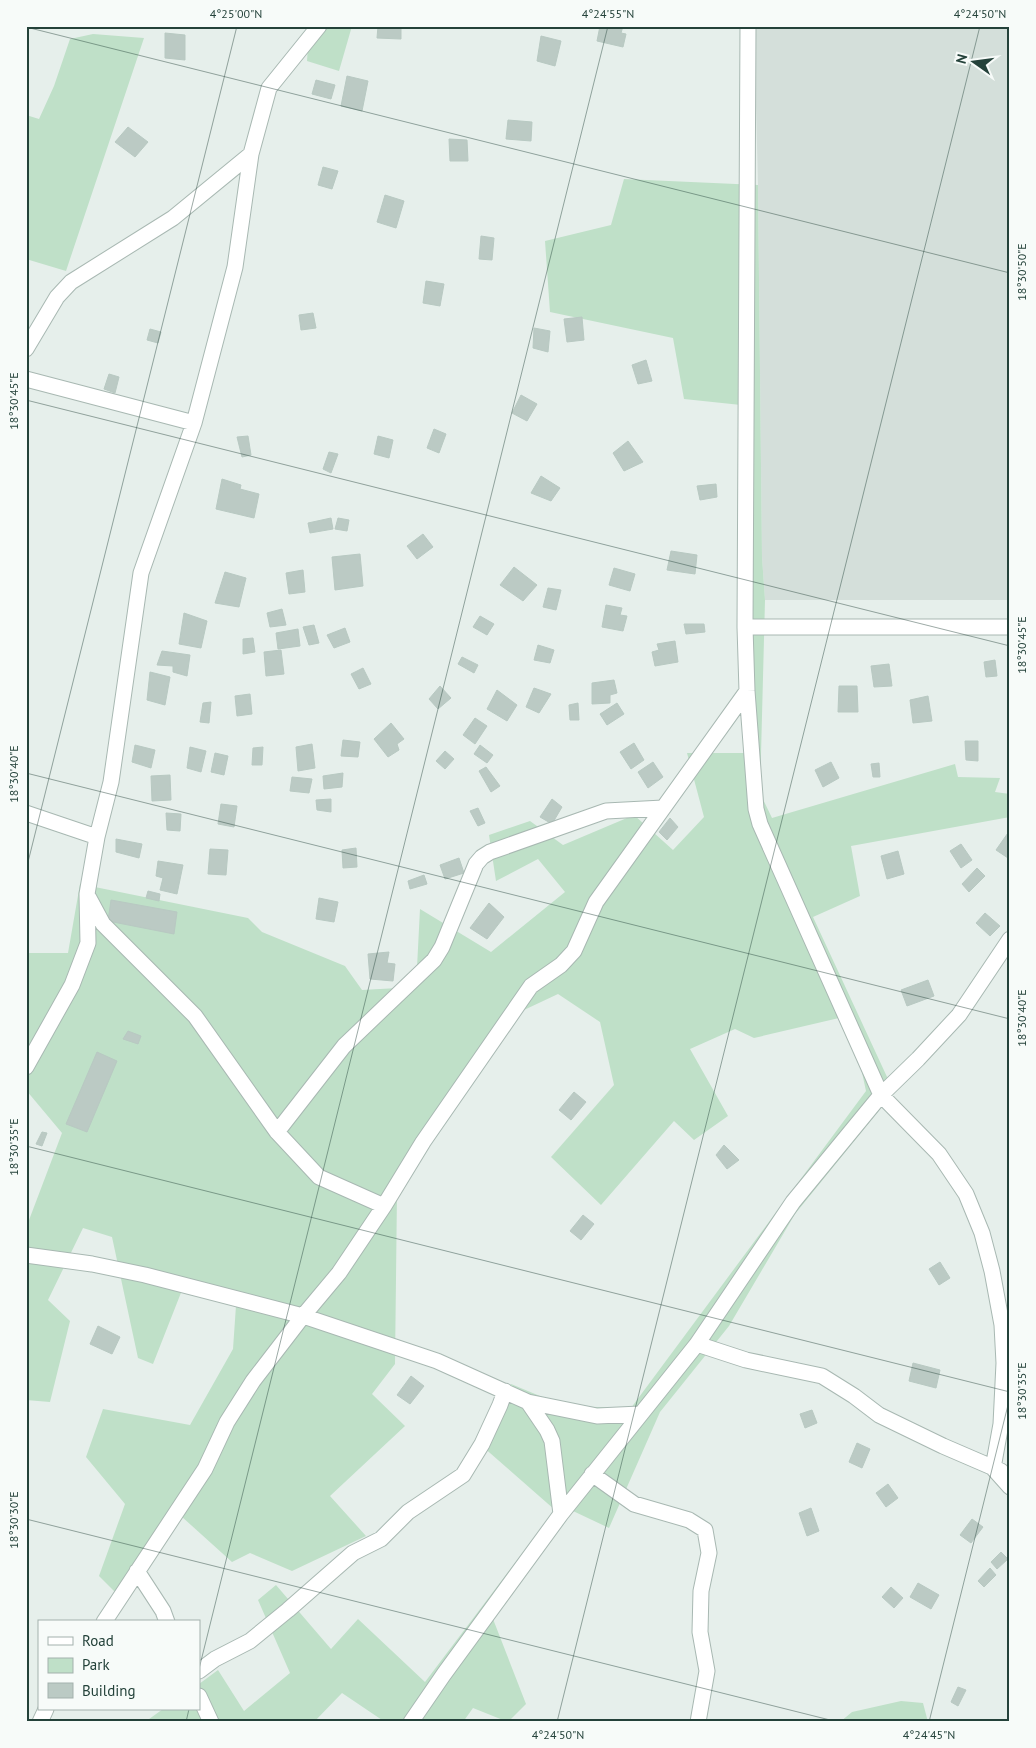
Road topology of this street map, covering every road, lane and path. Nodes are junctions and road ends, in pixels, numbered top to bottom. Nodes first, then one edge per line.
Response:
1 (319, 26) edge
2 (748, 26) edge
3 (251, 154) junction
4 (26, 349) edge
5 (26, 379) edge
6 (194, 423) junction
7 (745, 627) junction
8 (1010, 627) edge
9 (747, 691) junction
10 (663, 808) junction
11 (26, 813) edge
12 (97, 837) junction
13 (87, 894) junction
14 (1010, 939) edge
15 (26, 1067) edge
16 (881, 1095) junction
17 (277, 1132) junction
18 (384, 1206) junction
19 (26, 1255) edge
20 (303, 1316) junction
21 (697, 1344) junction
22 (504, 1391) junction
23 (528, 1402) junction
24 (640, 1414) junction
25 (993, 1468) junction
26 (592, 1474) junction
27 (1010, 1474) edge
28 (1010, 1487) edge
29 (561, 1514) junction
30 (137, 1571) junction
31 (105, 1620) edge
32 (166, 1620) edge
33 (200, 1670) edge
34 (200, 1698) edge
35 (46, 1710) edge
36 (40, 1722) edge
37 (212, 1722) edge
38 (411, 1722) edge
39 (698, 1722) edge

1 - 3 street
2 - 7 street
3 - 4 street
3 - 6 street
5 - 6 street
6 - 12 street
7 - 8 street
7 - 9 street
9 - 10 street
9 - 16 street
10 - 17 street
10 - 18 street
11 - 12 street
12 - 13 street
13 - 15 street
13 - 17 street
14 - 16 street
16 - 21 street
16 - 25 street
17 - 18 street
18 - 20 street
19 - 20 street
20 - 22 street
20 - 30 street
21 - 24 street
21 - 25 street
22 - 23 street
22 - 33 street
23 - 24 street
23 - 29 street
24 - 26 street
25 - 27 street
25 - 28 street
26 - 29 street
26 - 39 street
29 - 38 street
30 - 31 street
30 - 32 street
34 - 37 street
35 - 36 street

